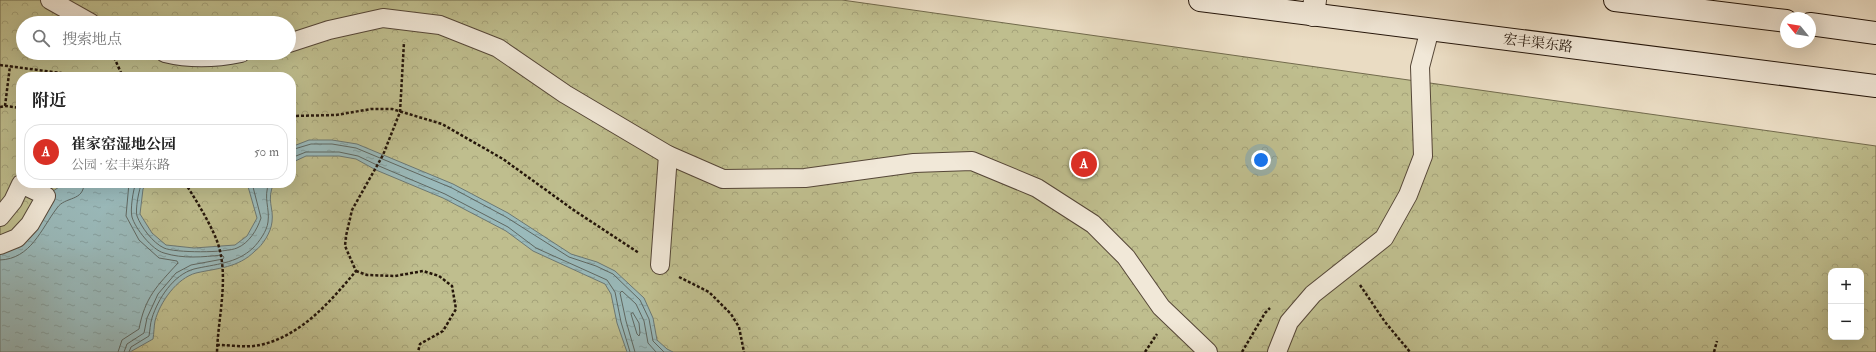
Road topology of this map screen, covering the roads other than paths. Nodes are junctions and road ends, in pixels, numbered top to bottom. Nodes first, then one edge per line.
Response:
1 (50, 0) edge
2 (1200, 0) edge
3 (1615, 0) edge
4 (1274, 5) edge
5 (1314, 8) edge
6 (79, 16) edge
7 (1780, 20) edge
8 (1816, 25) edge
9 (1430, 29) junction
10 (1876, 33) edge
11 (296, 41) edge
12 (1876, 86) edge
13 (668, 155) junction
14 (19, 188) edge
15 (29, 188) edge
16 (0, 217) edge
17 (0, 245) edge
18 (660, 265) road end
19 (1208, 352) edge
20 (1276, 352) edge

1 - 6 street
2 - 4 main road, 宏丰渠东路
3 - 7 main road
4 - 5 main road, 宏丰渠东路
5 - 9 main road, 宏丰渠东路
8 - 10 main road
9 - 12 main road, 宏丰渠东路
9 - 20 street
11 - 13 street
13 - 18 street
13 - 19 street
14 - 16 street
15 - 17 street

